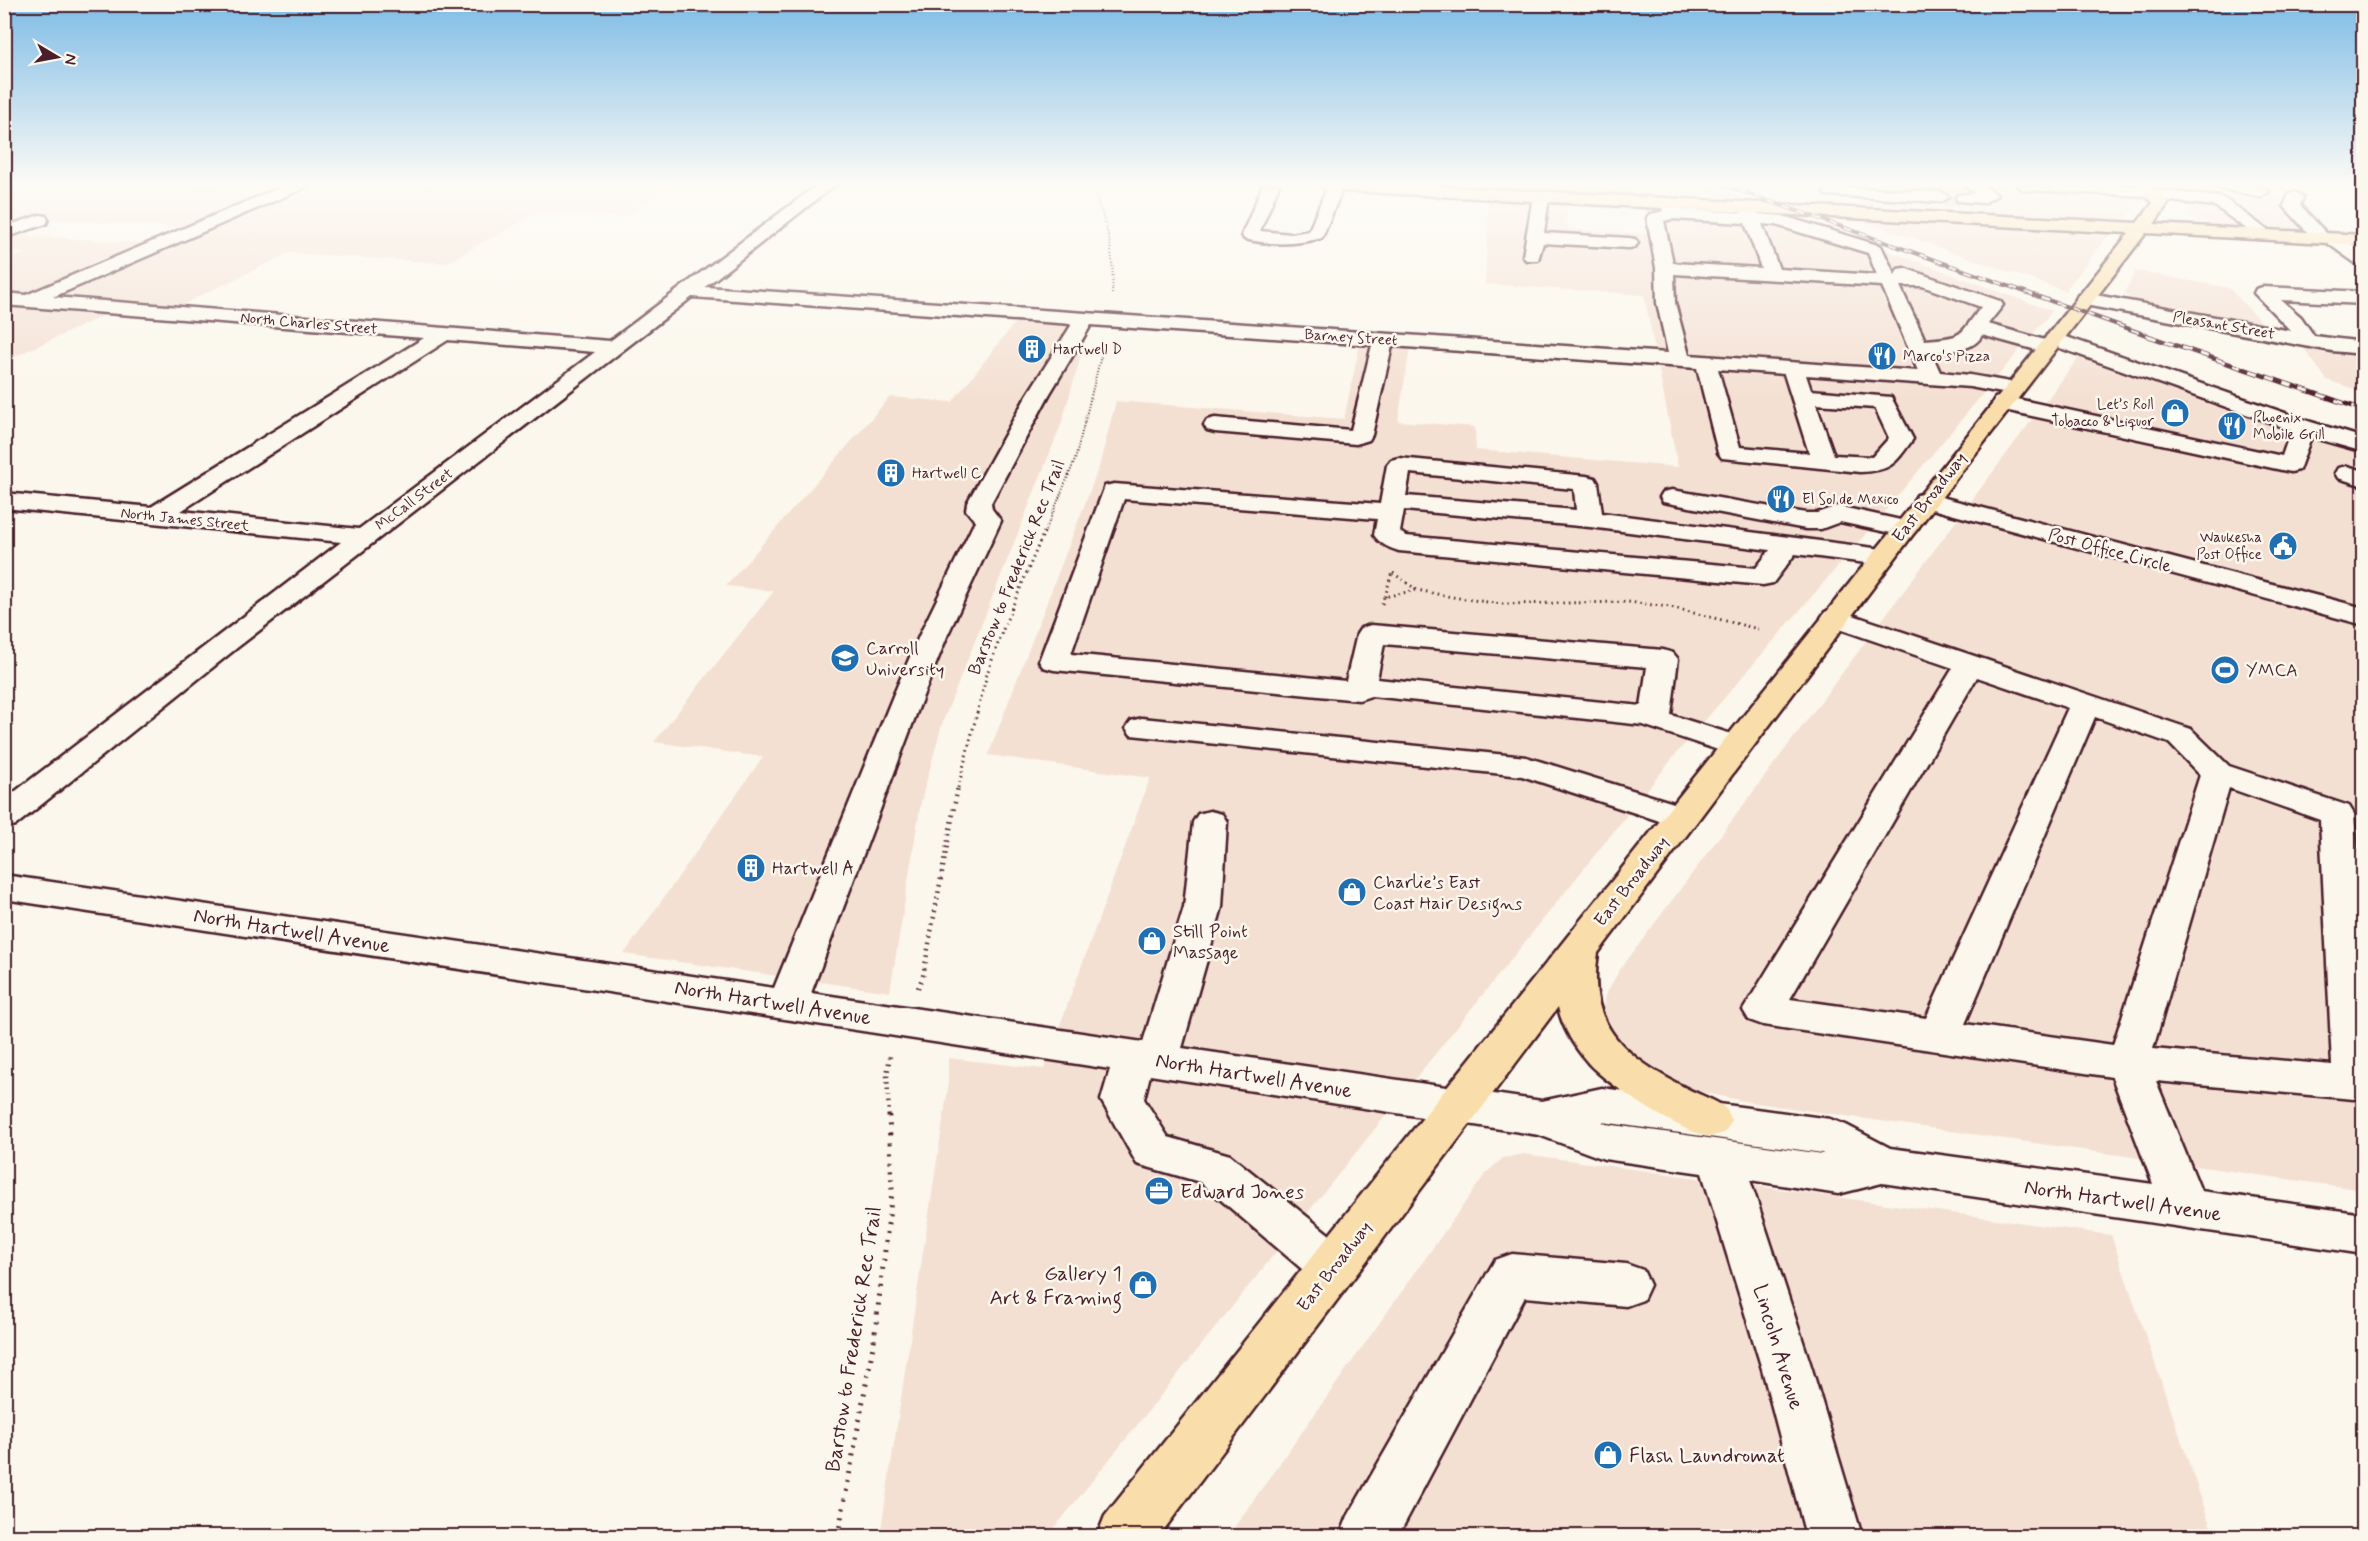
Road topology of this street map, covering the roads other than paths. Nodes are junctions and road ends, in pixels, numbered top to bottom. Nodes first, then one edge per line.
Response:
1 (130, 257) edge
2 (733, 257) edge
3 (1663, 257) edge
4 (1713, 257) edge
5 (1766, 257) edge
6 (1826, 257) edge
7 (1878, 257) edge
8 (2118, 257) edge
9 (1665, 268) junction
10 (1718, 271) junction
11 (1886, 273) junction
12 (1772, 274) junction
13 (1834, 278) junction
14 (688, 291) junction
15 (2330, 297) junction
16 (2364, 298) edge
17 (2085, 299) junction
18 (4, 300) edge
19 (27, 301) junction
20 (2355, 316) dead end
21 (1085, 319) junction
22 (1976, 327) junction
23 (444, 334) junction
24 (1383, 340) junction
25 (2307, 340) junction
26 (2050, 343) junction
27 (2337, 346) junction
28 (613, 347) junction
29 (1918, 347) junction
30 (2364, 348) edge
31 (2364, 357) edge
32 (1680, 360) junction
33 (1706, 362) junction
34 (1793, 368) junction
35 (1932, 378) junction
36 (1802, 396) junction
37 (2008, 396) junction
38 (1215, 425) dead end
39 (2302, 427) junction
40 (2364, 446) edge
41 (1824, 462) junction
42 (1672, 497) dead end
43 (4, 500) edge
44 (1926, 500) junction
45 (1393, 507) junction
46 (154, 516) junction
47 (1590, 519) junction
48 (1905, 528) junction
49 (365, 537) junction
50 (1788, 545) junction
51 (1882, 557) junction
52 (2364, 617) edge
53 (1835, 618) junction
54 (1970, 664) junction
55 (1359, 688) junction
56 (2085, 704) junction
57 (1655, 717) junction
58 (1142, 728) dead end
59 (1736, 746) junction
60 (2217, 773) junction
61 (4, 817) edge
62 (1681, 817) junction
63 (2350, 818) edge
64 (1210, 822) dead end
65 (4, 887) edge
66 (1580, 947) junction
67 (787, 1005) junction
68 (1939, 1036) junction
69 (1146, 1058) junction
70 (2128, 1063) junction
71 (1458, 1105) junction
72 (1715, 1139) junction
73 (2186, 1209) junction
74 (2364, 1234) edge
75 (1333, 1266) junction
76 (1626, 1285) dead end
77 (1125, 1536) edge
78 (1368, 1536) edge
79 (1834, 1536) edge

1 - 19 street
2 - 14 street, McCall Street
3 - 9 street
4 - 10 street
5 - 12 street
6 - 13 street
7 - 11 street
8 - 17 main road, East Broadway
9 - 10 street
9 - 32 street
10 - 12 street
11 - 13 street
11 - 22 street
11 - 29 street
12 - 13 street
14 - 21 street, Barney Street
14 - 28 street, McCall Street
15 - 16 street
15 - 20 street
15 - 25 street
17 - 25 street, Pleasant Street
17 - 26 main road, East Broadway
18 - 19 street, North Charles Street
19 - 23 street, North Charles Street
21 - 24 street, Barney Street
21 - 67 street
22 - 26 street
22 - 29 street
23 - 28 street, North Charles Street
23 - 46 street
24 - 32 street, Barney Street
24 - 38 street
25 - 27 street, Pleasant Street
26 - 37 main road, East Broadway
26 - 39 street
27 - 30 street, Pleasant Street
27 - 31 street
28 - 49 street, McCall Street
29 - 35 street
32 - 33 street, Barney Street
33 - 34 street, Barney Street
33 - 41 street
34 - 35 street, Barney Street
34 - 36 street
35 - 37 street, Barney Street
36 - 41 street
36 - 41 street
37 - 39 street, Barney Street
37 - 44 main road, East Broadway
39 - 40 street
42 - 48 street
43 - 46 street, North James Street
44 - 48 main road, East Broadway
44 - 52 street, Post Office Circle
45 - 47 street
45 - 47 street
45 - 50 street
45 - 55 street
46 - 49 street, North James Street
47 - 50 street
48 - 51 main road, East Broadway
49 - 61 street, McCall Street
50 - 51 street
51 - 53 main road, East Broadway
53 - 54 street
53 - 59 main road, East Broadway
54 - 56 street
54 - 68 street
55 - 57 street
55 - 57 street
56 - 60 street
56 - 68 street
57 - 59 street
58 - 62 street
59 - 62 main road, East Broadway
60 - 63 street
60 - 70 street
62 - 66 main road, East Broadway
63 - 70 street
64 - 69 street
65 - 67 street, North Hartwell Avenue
66 - 71 main road, East Broadway
66 - 72 main road
67 - 69 street, North Hartwell Avenue
68 - 70 street
69 - 71 street, North Hartwell Avenue
69 - 75 street
70 - 73 street
71 - 72 street, North Hartwell Avenue
71 - 75 main road, East Broadway
72 - 73 street, North Hartwell Avenue
72 - 79 street, Lincoln Avenue
73 - 74 street, North Hartwell Avenue
75 - 77 main road, East Broadway
76 - 78 street

